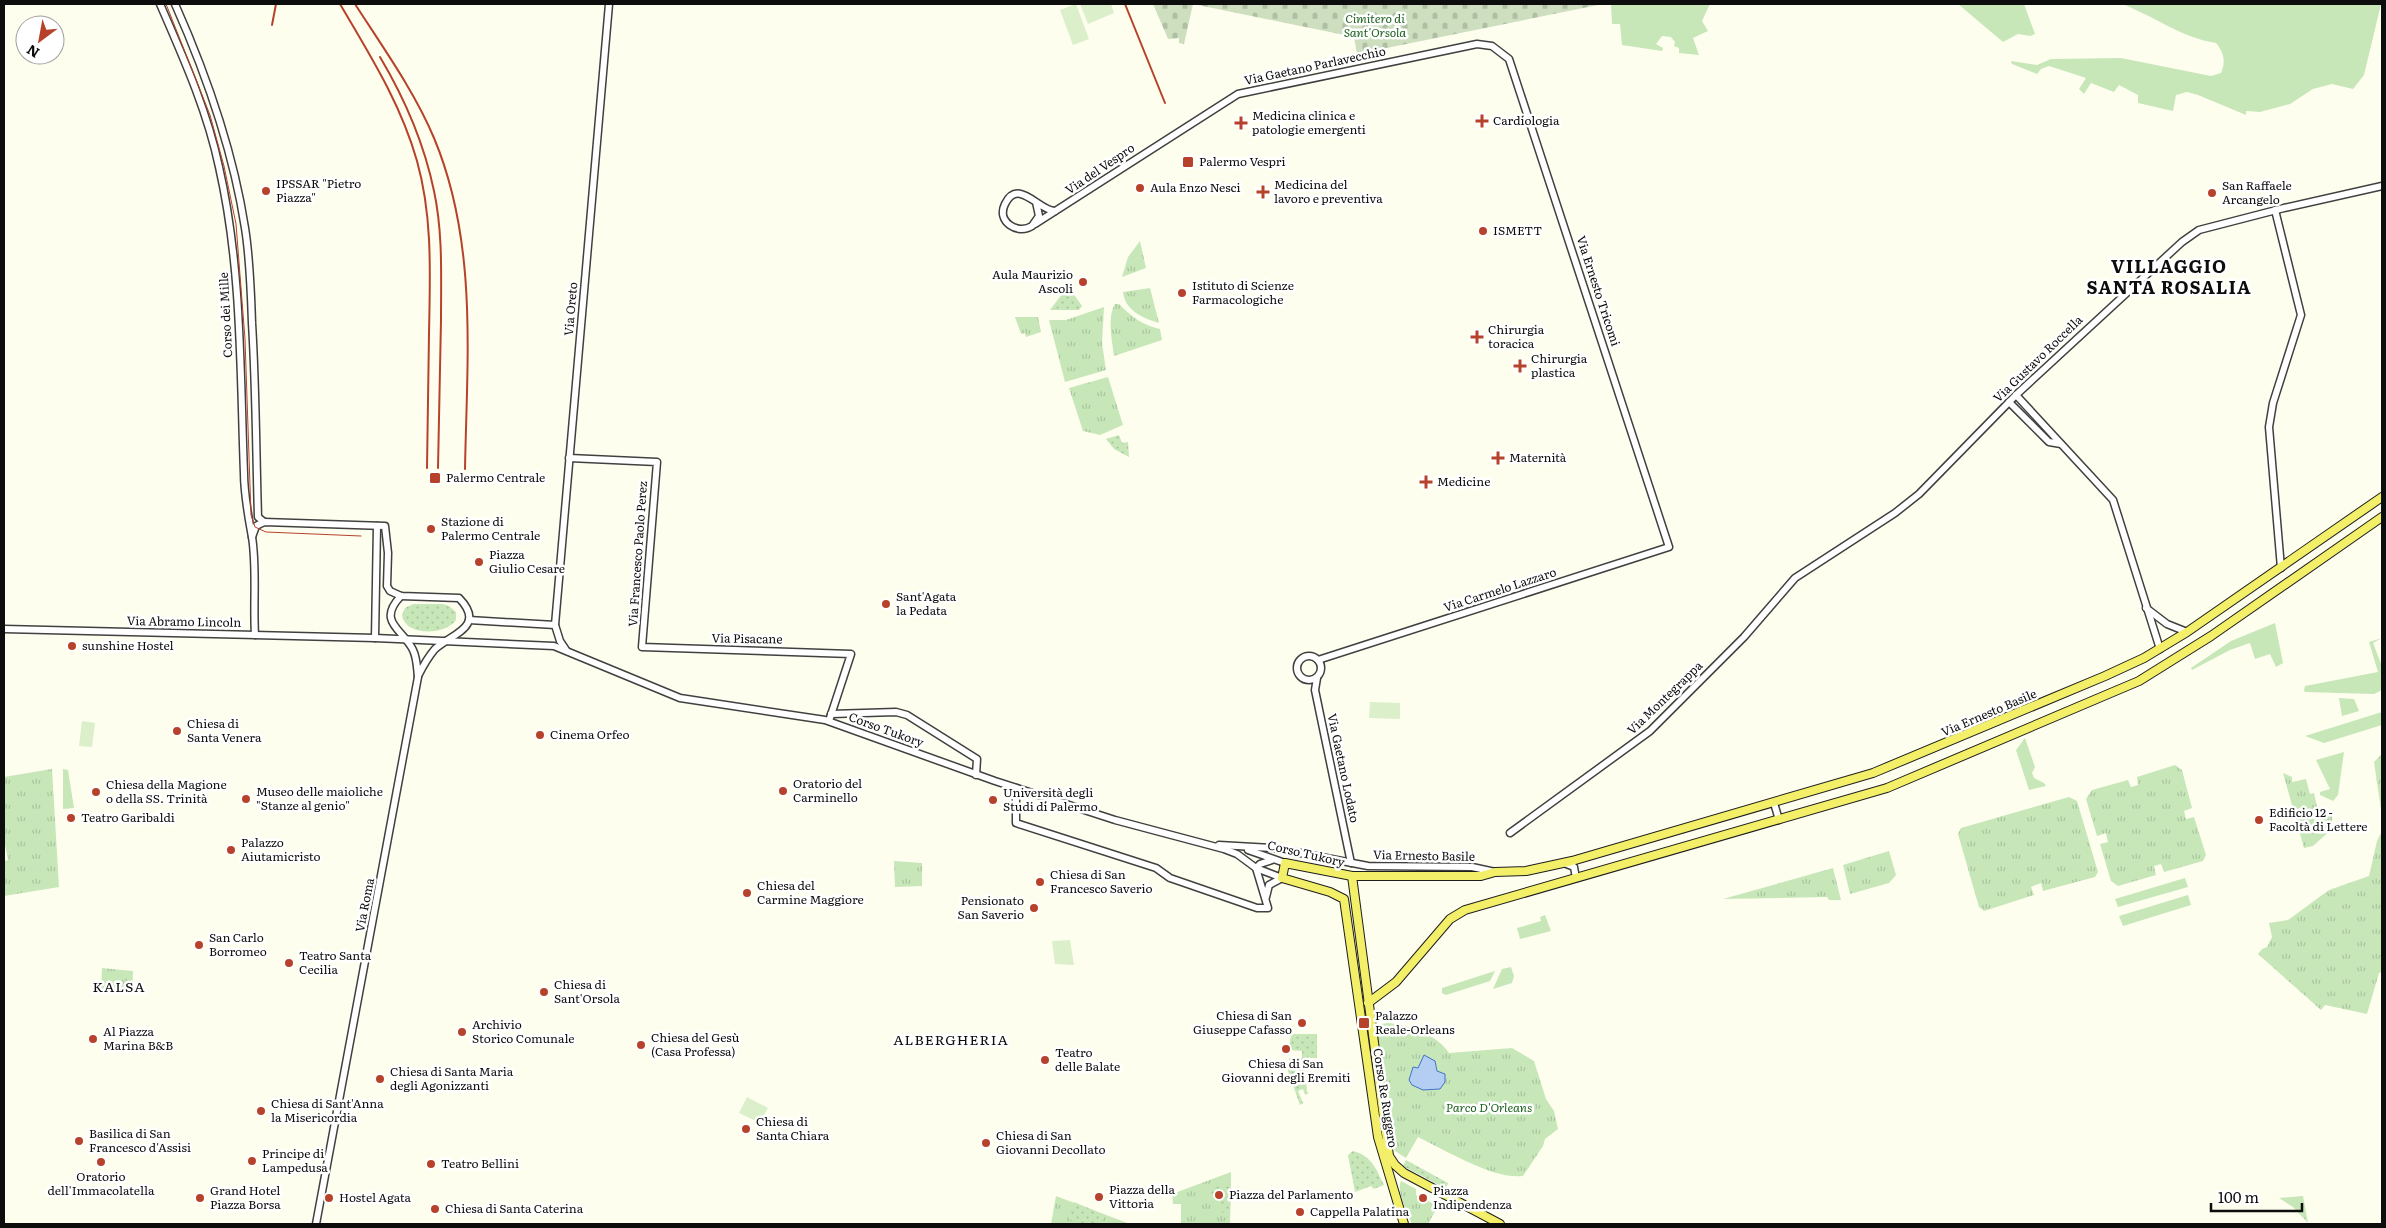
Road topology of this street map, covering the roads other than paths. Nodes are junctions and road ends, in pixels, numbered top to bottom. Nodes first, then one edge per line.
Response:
1 (160, 4) edge
2 (175, 4) edge
3 (609, 4) edge
4 (1496, 48) joint
5 (1177, 131) joint
6 (2382, 186) edge
7 (1036, 202) junction
8 (2275, 210) junction
9 (1057, 211) junction
10 (1035, 224) junction
11 (2016, 395) junction
12 (2009, 402) junction
13 (2062, 444) junction
14 (569, 458) junction
15 (2382, 497) edge
16 (2382, 516) edge
17 (264, 522) junction
18 (377, 526) junction
19 (252, 537) junction
20 (1670, 547) joint
21 (2281, 568) junction
22 (1795, 578) joint
23 (400, 596) junction
24 (2146, 608) junction
25 (468, 620) junction
26 (555, 625) junction
27 (4, 629) edge
28 (2187, 632) junction
29 (255, 635) junction
30 (375, 638) junction
31 (405, 639) junction
32 (445, 641) junction
33 (642, 647) joint
34 (2160, 649) junction
35 (567, 651) junction
36 (1337, 653) junction
37 (1318, 660) junction
38 (1321, 668) junction
39 (418, 677) junction
40 (1316, 678) junction
41 (831, 714) junction
42 (829, 721) junction
43 (976, 774) junction
44 (1016, 788) junction
45 (1774, 803) junction
46 (1779, 820) junction
47 (1510, 833) dead end
48 (1209, 844) junction
49 (1240, 848) junction
50 (1274, 860) junction
51 (1286, 863) junction
52 (1564, 863) junction
53 (1351, 864) junction
54 (1256, 868) junction
55 (1495, 872) junction
56 (1352, 876) junction
57 (1368, 877) joint
58 (1282, 878) junction
59 (1576, 878) junction
60 (1266, 898) junction
61 (1344, 899) joint
62 (1368, 1003) junction
63 (1404, 1173) junction
64 (1391, 1182) junction
65 (316, 1224) edge
66 (1404, 1224) edge
67 (1500, 1224) edge

1 - 19 street, Corso dei Mille
2 - 17 street, Corso dei Mille
3 - 14 street, Via Oreto
4 - 5 street, Via Gaetano Parlavecchio
4 - 20 street, Via Ernesto Tricomi
5 - 9 street, Via del Vespro
6 - 8 street, Via Gustavo Roccella
7 - 9 street
7 - 10 street
7 - 10 street
8 - 11 street, Via Gustavo Roccella
8 - 21 street
9 - 10 street, Via del Vespro
11 - 12 street, Via Gustavo Roccella
11 - 13 street
12 - 13 street
12 - 22 street, Via Gustavo Roccella
13 - 24 street
14 - 26 street, Via Oreto
14 - 33 street, Via Francesco Paolo Perez
15 - 21 main road, Via Ernesto Basile
16 - 46 main road
17 - 18 street
17 - 19 street
18 - 23 street
18 - 30 street
19 - 29 street, Corso dei Mille
20 - 36 street, Via Carmelo Lazzaro
21 - 28 main road, Via Ernesto Basile
22 - 47 street, Via Montegrappa
23 - 25 street
23 - 31 street
24 - 28 street
24 - 34 street
25 - 26 street
25 - 32 street
26 - 35 street
27 - 29 street, Via Abramo Lincoln
28 - 34 main road, Via Ernesto Basile
29 - 30 street, Via Abramo Lincoln
30 - 31 street, Via Abramo Lincoln
31 - 32 street, Via Abramo Lincoln
31 - 39 street
32 - 35 street, Corso Tukory
32 - 39 street
33 - 41 street, Via Pisacane
34 - 45 main road, Via Ernesto Basile
35 - 42 street, Corso Tukory
36 - 37 street, Via Carmelo Lazzaro
36 - 38 street, Via Carmelo Lazzaro
37 - 38 street
37 - 40 street
38 - 40 street
39 - 65 street, Via Roma
40 - 53 street, Via Gaetano Lodato
41 - 42 street
41 - 43 street, Corso Tukory
42 - 43 street, Corso Tukory
43 - 44 street, Corso Tukory
44 - 48 street, Corso Tukory
44 - 60 street
45 - 46 street
45 - 52 main road, Via Ernesto Basile
46 - 59 main road
48 - 49 street, Corso Tukory
48 - 54 street, Corso Tukory
49 - 50 street, Corso Tukory
49 - 53 street, Corso Tukory
50 - 51 street, Corso Tukory
50 - 54 street
51 - 56 main road, Corso Tukory
51 - 58 main road
52 - 55 main road, Via Ernesto Basile
52 - 59 street
53 - 55 street, Via Ernesto Basile
54 - 58 street, Corso Tukory
54 - 60 street
55 - 57 main road, Via Ernesto Basile
56 - 57 main road, Corso Tukory
56 - 62 main road, Corso Re Ruggero
58 - 60 street
58 - 61 main road, Corso Tukory
59 - 62 main road
61 - 64 main road, Corso Re Ruggero
62 - 63 main road, Corso Re Ruggero
63 - 64 main road
63 - 67 main road
64 - 66 main road

